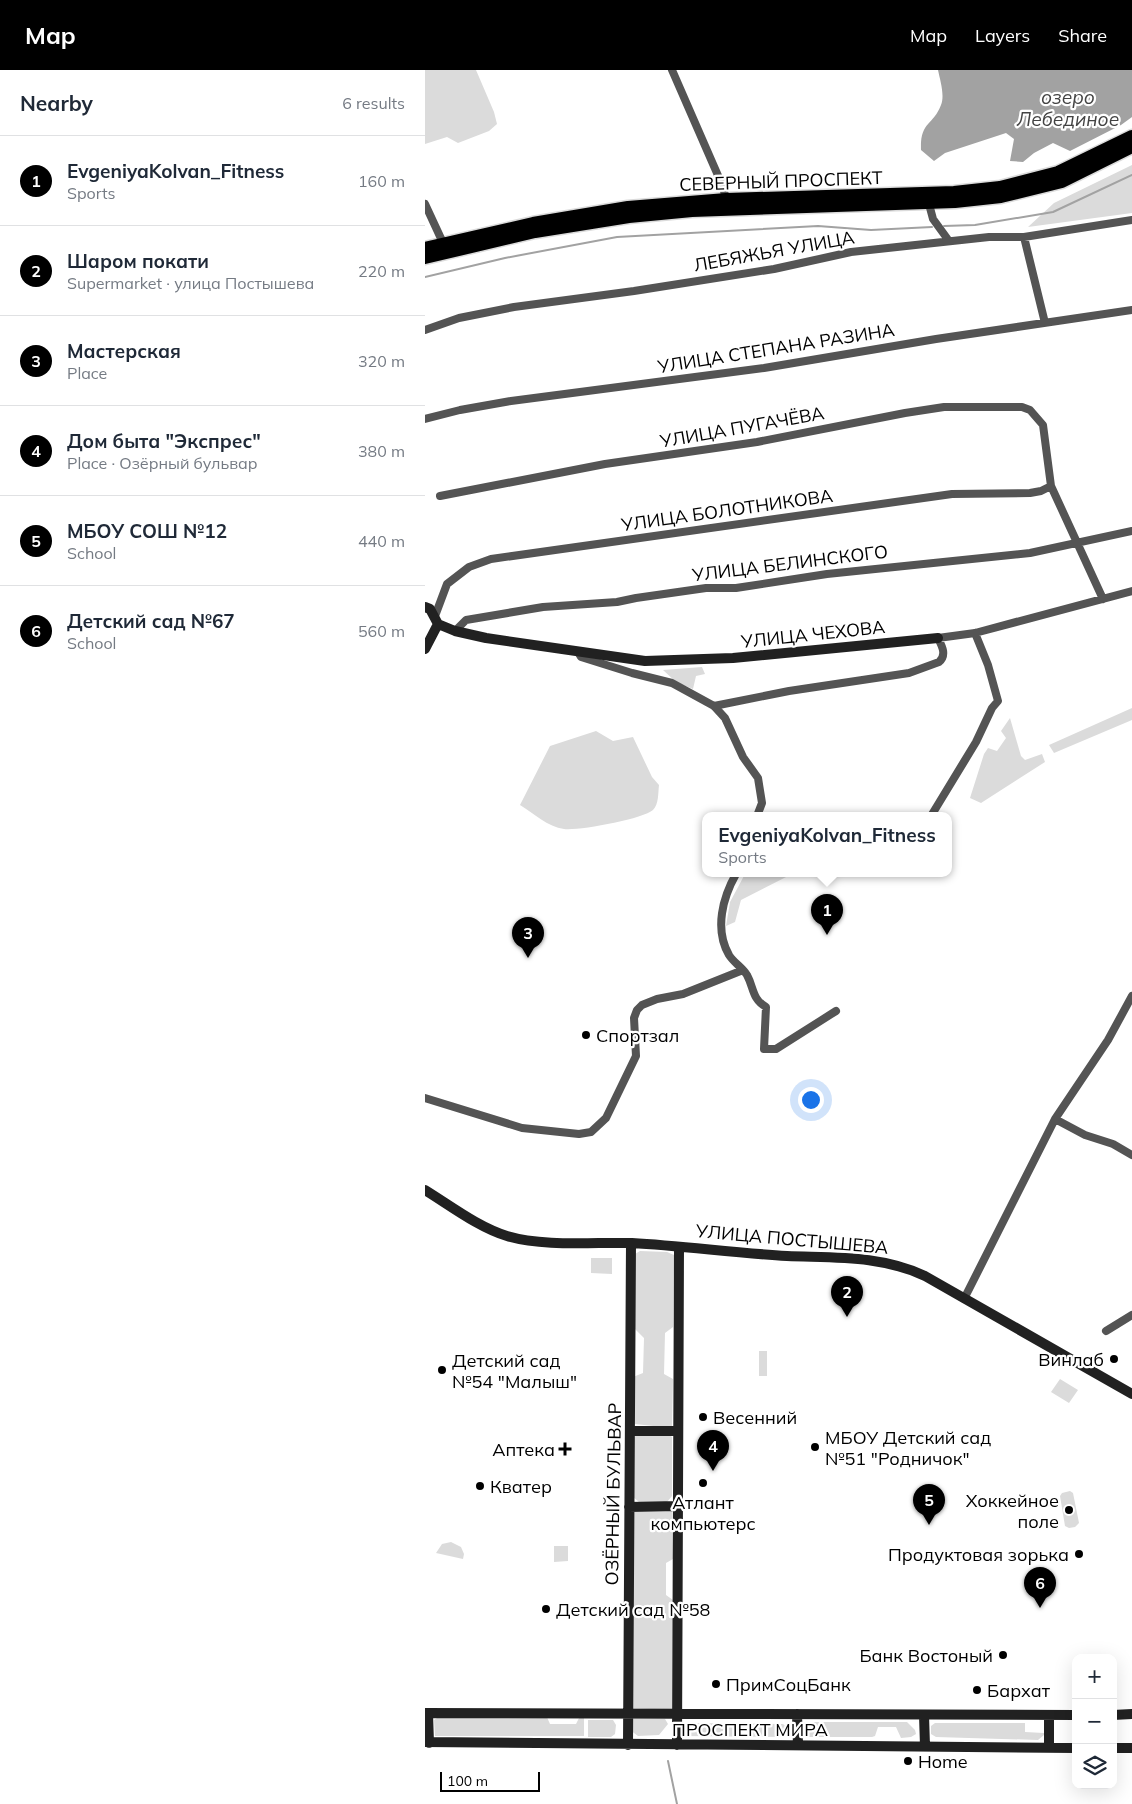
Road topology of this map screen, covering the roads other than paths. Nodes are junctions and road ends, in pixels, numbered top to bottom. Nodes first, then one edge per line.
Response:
1 (672, 70) edge
2 (1132, 136) edge
3 (1132, 147) edge
4 (726, 199) junction
5 (425, 204) edge
6 (929, 204) junction
7 (1132, 220) edge
8 (562, 222) junction
9 (1024, 237) junction
10 (949, 241) junction
11 (425, 248) edge
12 (445, 249) junction
13 (425, 258) edge
14 (1132, 310) edge
15 (1045, 324) junction
16 (425, 330) edge
17 (425, 419) edge
18 (1051, 486) junction
19 (441, 496) dead end
20 (1132, 531) edge
21 (1077, 544) junction
22 (1132, 591) edge
23 (1103, 599) junction
24 (425, 607) edge
25 (437, 620) junction
26 (455, 631) junction
27 (975, 633) junction
28 (938, 638) junction
29 (425, 649) edge
30 (578, 652) junction
31 (714, 706) junction
32 (758, 812) edge
33 (933, 812) edge
34 (735, 877) edge
35 (743, 970) junction
36 (1132, 996) edge
37 (836, 1011) dead end
38 (425, 1098) edge
39 (1055, 1119) junction
40 (1132, 1155) edge
41 (426, 1191) edge
42 (631, 1244) junction
43 (679, 1247) junction
44 (964, 1298) junction
45 (1132, 1315) edge
46 (1106, 1331) dead end
47 (1132, 1394) edge
48 (630, 1431) junction
49 (677, 1432) junction
50 (677, 1506) junction
51 (629, 1507) junction
52 (427, 1713) edge
53 (627, 1713) junction
54 (677, 1714) junction
55 (797, 1714) junction
56 (1132, 1714) edge
57 (924, 1715) junction
58 (1049, 1715) junction
59 (1072, 1715) edge
60 (1117, 1715) edge
61 (427, 1742) edge
62 (628, 1744) junction
63 (677, 1745) junction
64 (798, 1745) junction
65 (925, 1746) junction
66 (1049, 1747) junction
67 (1072, 1748) edge
68 (1117, 1748) edge
69 (1132, 1748) edge

1 - 4 street
2 - 4 main road, СЕВЕРНЫЙ ПРОСПЕКТ
3 - 6 main road, СЕВЕРНЫЙ ПРОСПЕКТ
4 - 8 main road, СЕВЕРНЫЙ ПРОСПЕКТ
5 - 12 street
6 - 8 main road, СЕВЕРНЫЙ ПРОСПЕКТ
6 - 10 street
7 - 9 street, ЛЕБЯЖЬЯ УЛИЦА
8 - 12 main road, СЕВЕРНЫЙ ПРОСПЕКТ
9 - 10 street, ЛЕБЯЖЬЯ УЛИЦА
9 - 15 street
10 - 16 street, ЛЕБЯЖЬЯ УЛИЦА
11 - 12 main road, СЕВЕРНЫЙ ПРОСПЕКТ
12 - 13 main road, СЕВЕРНЫЙ ПРОСПЕКТ
14 - 15 street, УЛИЦА СТЕПАНА РАЗИНА
15 - 17 street, УЛИЦА СТЕПАНА РАЗИНА
18 - 19 street, УЛИЦА ПУГАЧЁВА
18 - 21 street
18 - 25 street, УЛИЦА БОЛОТНИКОВА
20 - 21 street, УЛИЦА БЕЛИНСКОГО
21 - 23 street
21 - 26 street, УЛИЦА БЕЛИНСКОГО
22 - 23 street
23 - 27 street
24 - 25 street, УЛИЦА ЧЕХОВА
25 - 26 street, УЛИЦА ЧЕХОВА
25 - 29 street
26 - 30 street, УЛИЦА ЧЕХОВА
27 - 28 street
27 - 33 street
28 - 30 street, УЛИЦА ЧЕХОВА
28 - 31 street
30 - 31 street
31 - 32 street
34 - 35 street
35 - 37 street
35 - 38 street
36 - 39 street
39 - 40 street
39 - 44 street
41 - 42 street, УЛИЦА ПОСТЫШЕВА
42 - 43 street, УЛИЦА ПОСТЫШЕВА
42 - 48 street, ОЗЁРНЫЙ БУЛЬВАР
43 - 44 street, УЛИЦА ПОСТЫШЕВА
43 - 49 street
44 - 47 street, УЛИЦА ПОСТЫШЕВА
45 - 46 street
48 - 49 street
48 - 51 street, ОЗЁРНЫЙ БУЛЬВАР
49 - 50 street
50 - 51 street
50 - 54 street
51 - 53 street, ОЗЁРНЫЙ БУЛЬВАР
52 - 53 street, ПРОСПЕКТ МИРА
52 - 61 street
53 - 54 street, ПРОСПЕКТ МИРА
53 - 62 street, ОЗЁРНЫЙ БУЛЬВАР
54 - 55 street, ПРОСПЕКТ МИРА
54 - 63 street
55 - 57 street, ПРОСПЕКТ МИРА
55 - 64 street
56 - 60 street
57 - 58 street, ПРОСПЕКТ МИРА
57 - 65 street
58 - 59 street, ПРОСПЕКТ МИРА
58 - 66 street
61 - 62 street, ПРОСПЕКТ МИРА
62 - 63 street, ПРОСПЕКТ МИРА
63 - 64 street, ПРОСПЕКТ МИРА
64 - 65 street, ПРОСПЕКТ МИРА
65 - 66 street, ПРОСПЕКТ МИРА
66 - 67 street, ПРОСПЕКТ МИРА
68 - 69 street

